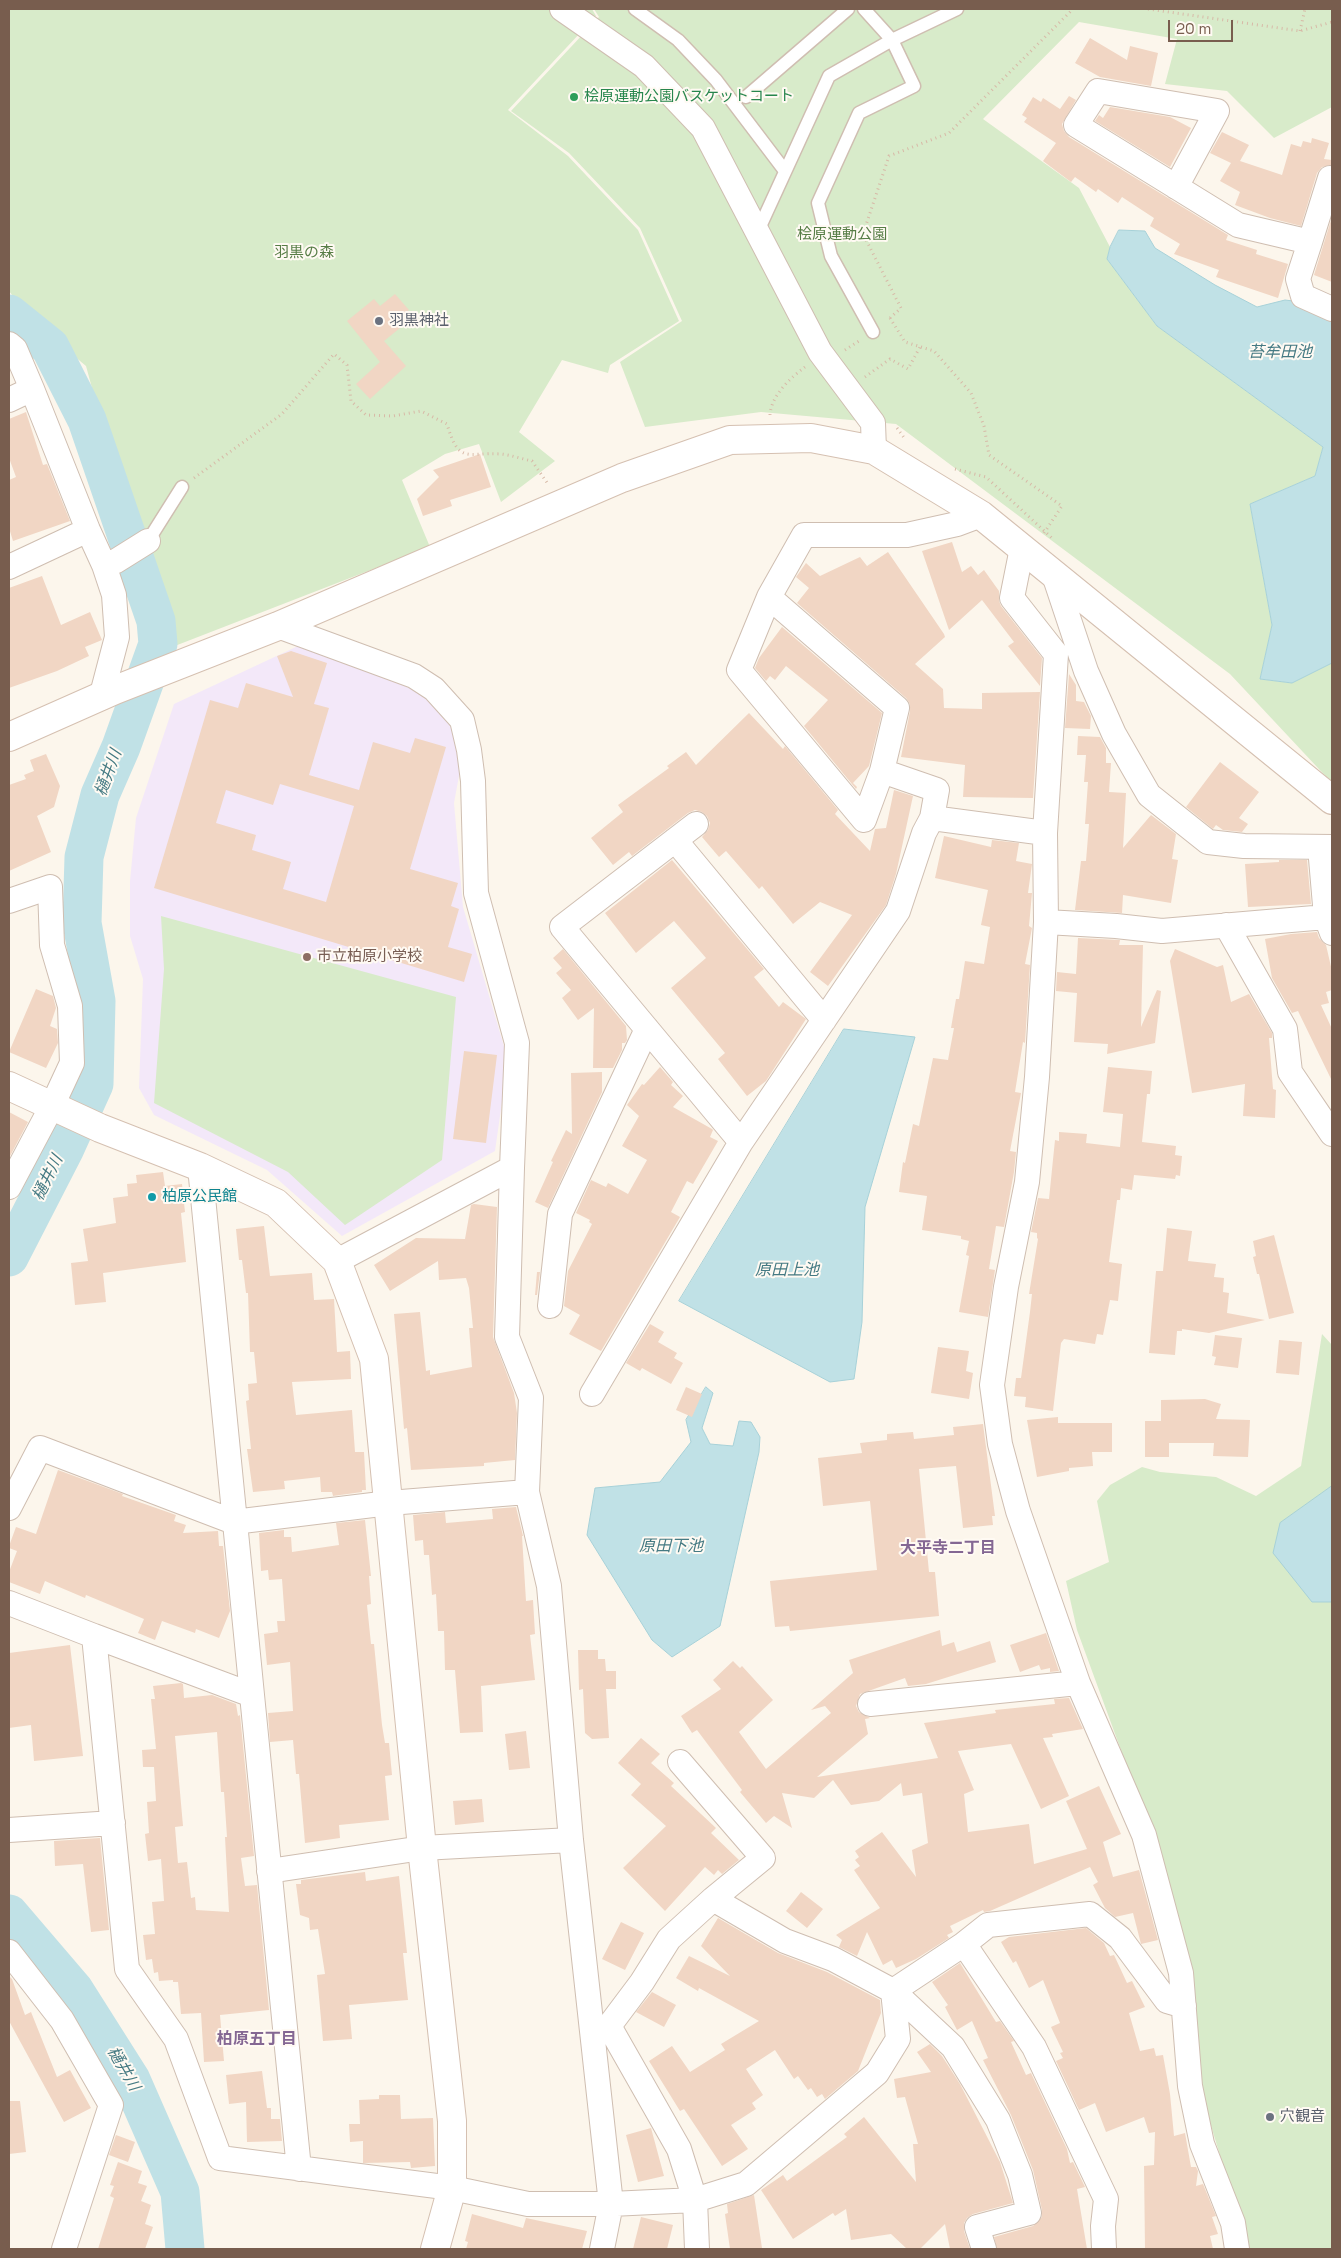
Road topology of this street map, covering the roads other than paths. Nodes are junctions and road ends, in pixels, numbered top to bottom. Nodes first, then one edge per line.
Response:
1 (562, 9) edge
2 (635, 9) edge
3 (848, 9) edge
4 (864, 9) edge
5 (957, 9) edge
6 (892, 40) junction
7 (746, 97) dead end
8 (785, 172) junction
9 (1332, 179) edge
10 (1176, 187) junction
11 (758, 231) junction
12 (1310, 242) junction
13 (1332, 309) edge
14 (873, 332) road end
15 (9, 344) edge
16 (32, 390) junction
17 (9, 400) edge
18 (874, 450) junction
19 (182, 487) road end
20 (981, 515) junction
21 (88, 530) junction
22 (148, 541) joint
23 (1025, 551) junction
24 (110, 563) junction
25 (9, 567) edge
26 (1054, 575) junction
27 (769, 597) junction
28 (278, 626) junction
29 (108, 694) junction
30 (9, 737) edge
31 (882, 771) junction
32 (1332, 800) edge
33 (932, 818) junction
34 (696, 824) dead end
35 (1045, 833) junction
36 (675, 840) junction
37 (1326, 847) edge
38 (9, 901) edge
39 (1046, 922) junction
40 (1226, 925) junction
41 (1329, 925) edge
42 (824, 1020) junction
43 (647, 1029) junction
44 (9, 1086) edge
45 (57, 1108) junction
46 (1332, 1134) edge
47 (741, 1142) junction
48 (200, 1167) junction
49 (512, 1168) junction
50 (9, 1188) edge
51 (337, 1261) junction
52 (550, 1306) dead end
53 (592, 1394) dead end
54 (527, 1492) junction
55 (389, 1503) junction
56 (9, 1508) edge
57 (234, 1522) junction
58 (9, 1604) edge
59 (94, 1636) junction
60 (1078, 1683) junction
61 (252, 1695) junction
62 (870, 1704) dead end
63 (680, 1762) dead end
64 (113, 1823) junction
65 (9, 1830) edge
66 (570, 1840) junction
67 (422, 1848) junction
68 (269, 1871) junction
69 (713, 1899) junction
70 (964, 1944) junction
71 (9, 1952) edge
72 (893, 1991) junction
73 (1184, 2006) junction
74 (299, 2169) junction
75 (452, 2188) junction
76 (695, 2200) junction
77 (611, 2204) junction
78 (64, 2249) edge
79 (435, 2249) edge
80 (602, 2249) edge
81 (696, 2249) edge
82 (984, 2249) edge
83 (1104, 2249) edge
84 (1237, 2249) edge

1 - 11 street
2 - 8 lane
3 - 7 lane
4 - 6 lane
5 - 6 lane
6 - 8 lane
6 - 14 lane
8 - 11 lane
9 - 12 street
10 - 10 street
10 - 12 street
11 - 18 street
12 - 13 street
15 - 16 street
16 - 17 street
16 - 21 street
18 - 20 street
18 - 28 street
19 - 22 lane
20 - 23 street
20 - 27 street
21 - 24 street
21 - 25 street
22 - 24 street
23 - 26 street
23 - 35 street
24 - 29 street
26 - 32 street
26 - 37 street
27 - 31 street
27 - 31 street
28 - 29 street
28 - 49 street
29 - 30 street
31 - 33 street
33 - 35 street
33 - 42 street
34 - 36 street
35 - 39 street
36 - 42 street
36 - 43 street
37 - 41 street
38 - 45 street
39 - 40 street
39 - 60 street
40 - 41 street
40 - 46 street
42 - 47 street
43 - 47 street
43 - 52 street
44 - 45 street
45 - 48 street
45 - 50 street
47 - 53 street
48 - 51 street
48 - 57 street
49 - 51 street
49 - 54 street
51 - 55 street
54 - 55 street
54 - 66 street
55 - 57 street
55 - 67 street
56 - 57 street
57 - 61 street
58 - 59 street
59 - 61 street
59 - 64 street
60 - 62 street
60 - 73 street
61 - 68 street
63 - 69 street
64 - 65 street
64 - 74 street
66 - 67 street
66 - 77 street
67 - 68 street
67 - 75 street
68 - 74 street
69 - 72 street
69 - 76 street
70 - 72 street
70 - 73 street
70 - 83 street
71 - 78 street
72 - 76 street
72 - 82 street
73 - 84 street
74 - 75 street
75 - 77 street
75 - 79 street
76 - 77 street
76 - 81 street
77 - 80 street

